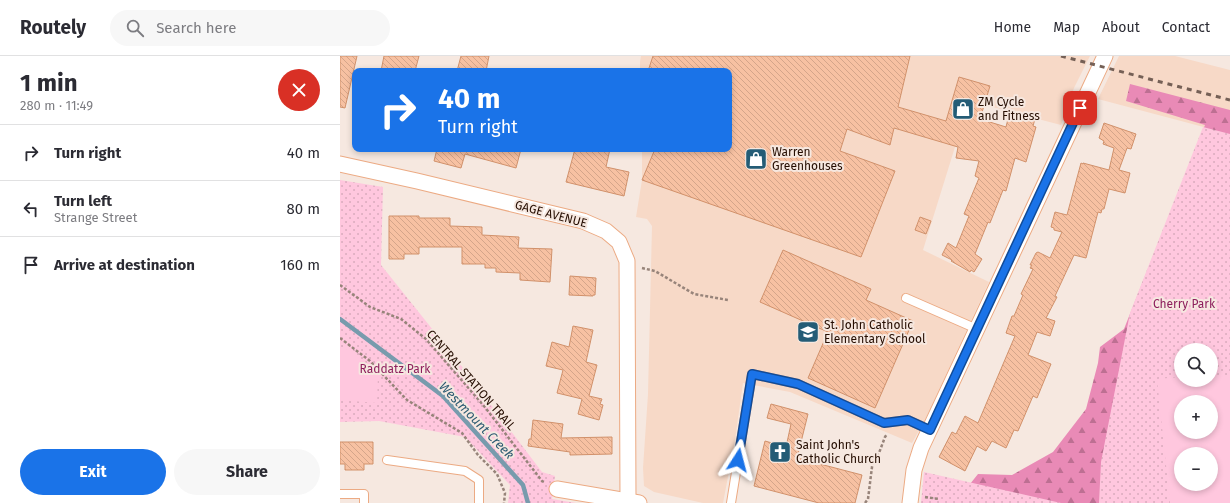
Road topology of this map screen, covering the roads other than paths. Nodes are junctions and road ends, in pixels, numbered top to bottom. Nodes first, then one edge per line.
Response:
1 (1104, 56) edge
2 (340, 164) edge
3 (906, 298) dead end
4 (977, 329) junction
5 (930, 430) junction
6 (387, 460) dead end
7 (557, 489) road end
8 (340, 494) edge
9 (632, 502) edge
10 (364, 503) edge
11 (479, 503) edge
12 (731, 503) edge
13 (910, 503) edge

1 - 4 street
2 - 9 street, GAGE AVENUE
3 - 4 lane
4 - 5 street
5 - 12 lane
5 - 13 street
6 - 11 lane
7 - 9 street
8 - 10 lane

